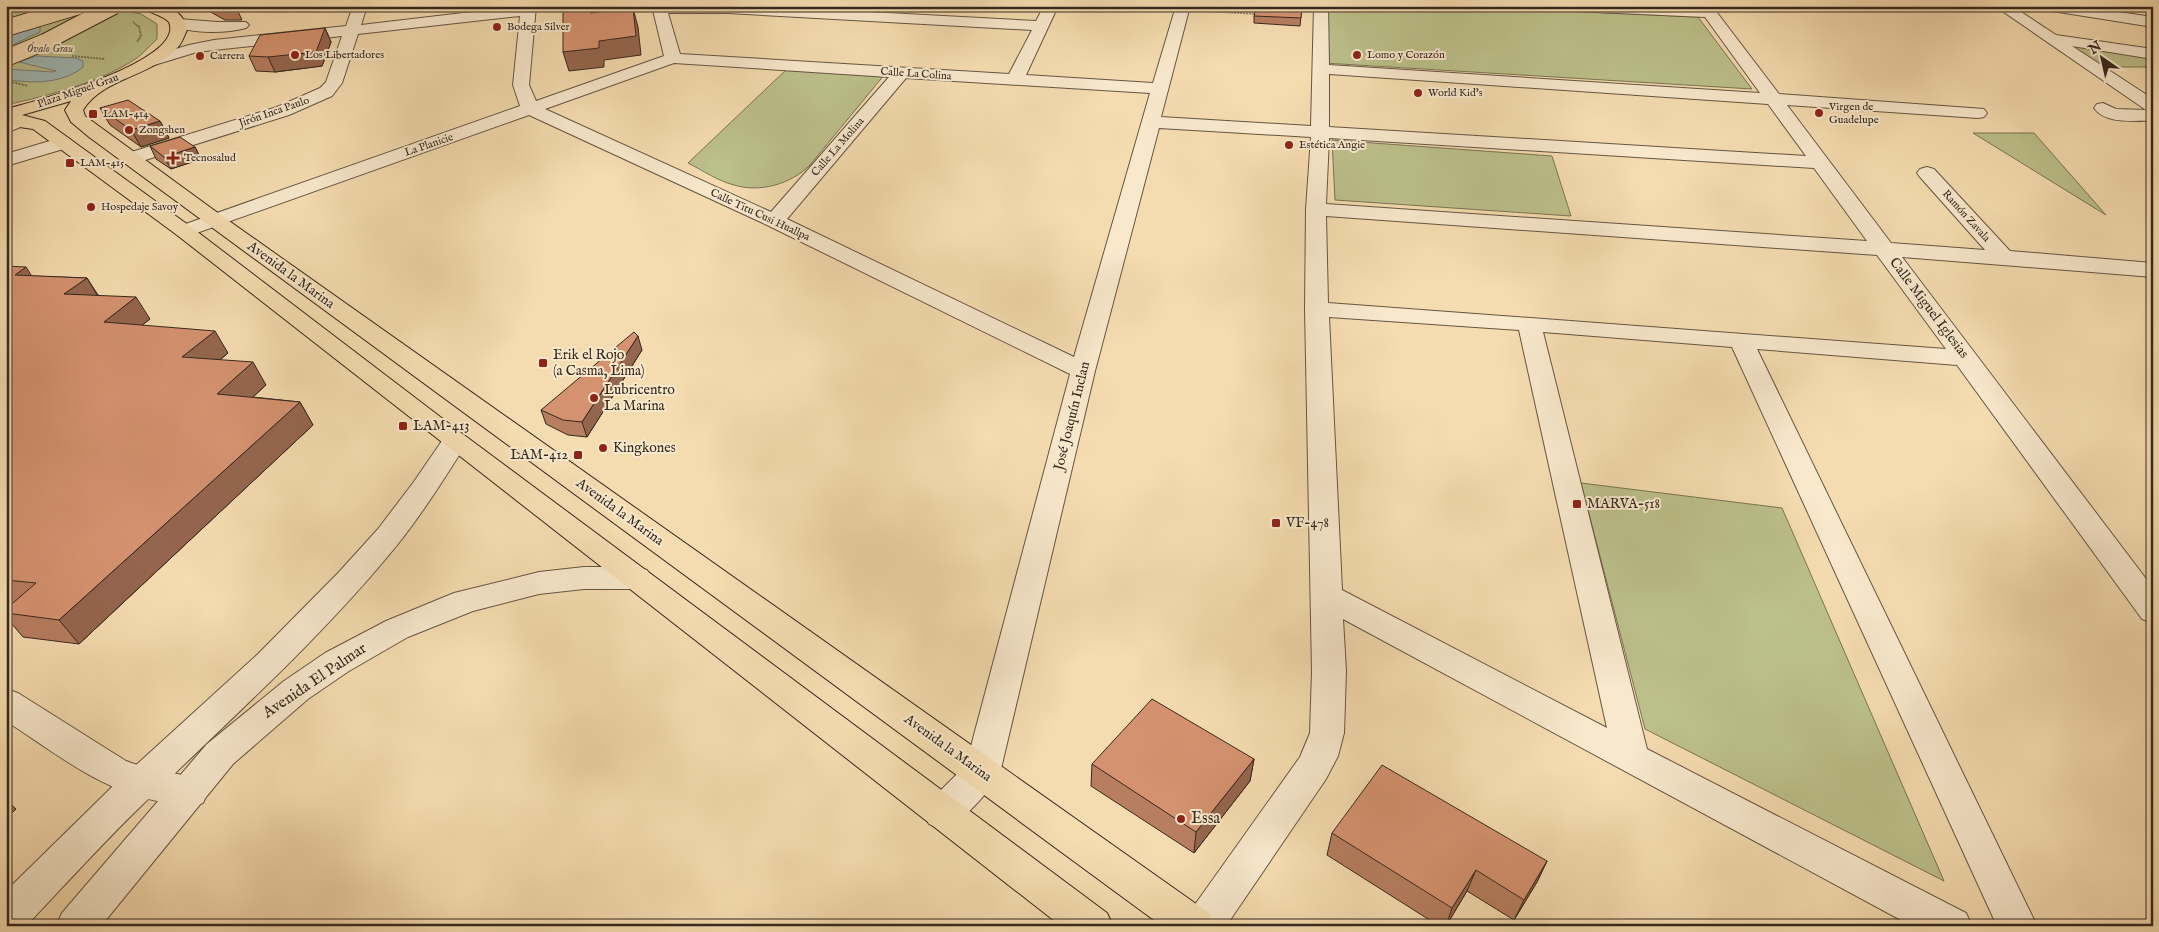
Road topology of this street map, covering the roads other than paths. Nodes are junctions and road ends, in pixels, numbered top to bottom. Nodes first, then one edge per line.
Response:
1 (79, 6) edge
2 (114, 6) edge
3 (148, 6) edge
4 (1051, 6) edge
5 (1321, 6) edge
6 (1552, 6) edge
7 (2002, 6) edge
8 (2046, 6) edge
9 (2100, 6) edge
10 (660, 7) edge
11 (529, 8) edge
12 (1183, 8) edge
13 (364, 9) edge
14 (1706, 10) edge
15 (338, 14) dead end
16 (2153, 14) edge
17 (2153, 22) edge
18 (179, 24) junction
19 (254, 24) dead end
20 (1040, 26) junction
21 (6, 28) edge
22 (352, 29) junction
23 (2048, 37) junction
24 (2153, 54) edge
25 (6, 58) edge
26 (673, 58) junction
27 (151, 61) junction
28 (1321, 69) junction
29 (2097, 69) junction
30 (2125, 70) dead end
31 (901, 73) junction
32 (1014, 80) junction
33 (93, 88) junction
34 (1160, 89) junction
35 (1775, 101) junction
36 (2153, 108) edge
37 (530, 110) junction
38 (1978, 113) dead end
39 (2153, 116) edge
40 (11, 121) edge
41 (1152, 122) junction
42 (1320, 134) junction
43 (63, 143) junction
44 (132, 158) junction
45 (6, 160) edge
46 (1820, 163) junction
47 (1927, 173) dead end
48 (1316, 209) junction
49 (215, 220) junction
50 (774, 221) junction
51 (184, 231) junction
52 (1886, 250) junction
53 (2004, 258) junction
54 (2153, 270) edge
55 (1317, 309) junction
56 (1529, 324) junction
57 (1741, 340) junction
58 (1967, 358) junction
59 (1082, 371) junction
60 (455, 441) junction
61 (636, 578) junction
62 (1328, 597) junction
63 (2153, 611) edge
64 (6, 703) edge
65 (1631, 758) junction
66 (982, 772) junction
67 (140, 783) junction
68 (190, 792) junction
69 (942, 812) junction
70 (6, 919) edge
71 (76, 926) edge
72 (1093, 926) edge
73 (1195, 926) edge
74 (1203, 926) edge
75 (1952, 926) edge
76 (2017, 926) edge

1 - 21 main road, bridge
2 - 25 main road, bridge
3 - 18 main road
4 - 20 street
5 - 28 street
6 - 14 street
7 - 23 street
8 - 17 street
9 - 16 street
10 - 20 street
10 - 26 street
11 - 22 street
11 - 37 street
12 - 34 street, José Joaquín Inclan
13 - 15 street
13 - 22 street, Jirón Inca Paulo
14 - 35 street, Calle Miguel Iglesias
18 - 19 street
18 - 27 main road, Plaza Miguel Grau
20 - 32 street
22 - 27 street
22 - 44 street, Jirón Inca Paulo
23 - 24 street
23 - 29 street
26 - 31 street, Calle La Colina
26 - 37 street, La Planicie
27 - 33 main road, Plaza Miguel Grau
28 - 35 street
28 - 42 street
29 - 30 street
29 - 36 street
31 - 32 street, Calle La Colina
31 - 50 street, Calle La Molina
32 - 34 street, Calle La Colina
33 - 40 main road, Plaza Miguel Grau
33 - 44 main road, Avenida la Marina
34 - 41 street, José Joaquín Inclan
35 - 38 street
35 - 46 street, Calle Miguel Iglesias
36 - 39 street
37 - 49 street, La Planicie
37 - 50 street, Calle Titu Cusi Huallpa
40 - 43 main road
41 - 42 street
41 - 59 street, José Joaquín Inclan
42 - 46 street
42 - 48 street
43 - 45 street
43 - 51 main road
44 - 49 main road, Avenida la Marina
46 - 52 street, Calle Miguel Iglesias
47 - 53 street, Ramón Zavala
48 - 52 street
48 - 55 street
49 - 51 street, La Planicie
49 - 66 main road, Avenida la Marina
50 - 59 street, Calle Titu Cusi Huallpa
51 - 60 main road
52 - 53 street
52 - 58 street, Calle Miguel Iglesias
53 - 54 street
55 - 56 street
55 - 62 street
56 - 57 street
56 - 65 street
57 - 58 street
57 - 76 street
58 - 63 street, Calle Miguel Iglesias
59 - 66 street, José Joaquín Inclan
60 - 61 main road
60 - 67 street
61 - 68 street, Avenida El Palmar
61 - 69 main road
62 - 65 street
62 - 74 street
64 - 67 street
65 - 75 street
66 - 69 street
66 - 73 main road, Avenida la Marina
67 - 68 street
67 - 70 street
68 - 71 street, Avenida El Palmar
69 - 72 main road

